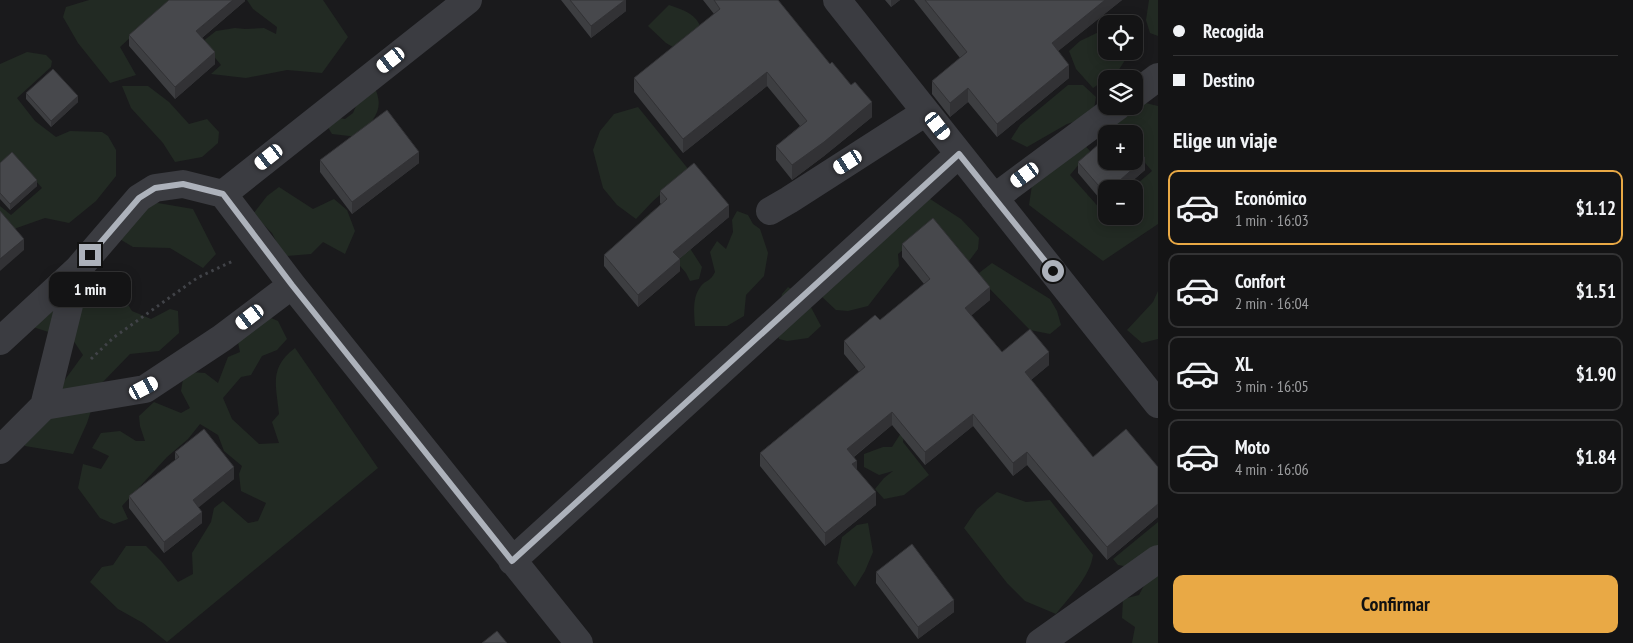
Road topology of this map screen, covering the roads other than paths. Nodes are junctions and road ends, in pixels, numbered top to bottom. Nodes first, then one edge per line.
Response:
1 (468, 0) edge
2 (837, 0) edge
3 (1158, 77) edge
4 (1143, 88) edge
5 (926, 112) junction
6 (1106, 115) edge
7 (959, 154) junction
8 (223, 194) junction
9 (994, 198) junction
10 (770, 210) dead end
11 (78, 269) junction
12 (292, 285) junction
13 (0, 341) edge
14 (1158, 404) edge
15 (44, 406) junction
16 (0, 450) edge
17 (1158, 559) edge
18 (512, 561) junction
19 (579, 643) edge
20 (1040, 643) edge

1 - 8 street
2 - 5 street
3 - 4 street
5 - 7 street
5 - 10 street
6 - 9 street
7 - 9 street
7 - 18 street
8 - 11 street
8 - 12 street
9 - 14 street
11 - 13 street
11 - 15 street
12 - 15 street
12 - 18 street
15 - 16 street
17 - 20 street
18 - 19 street

